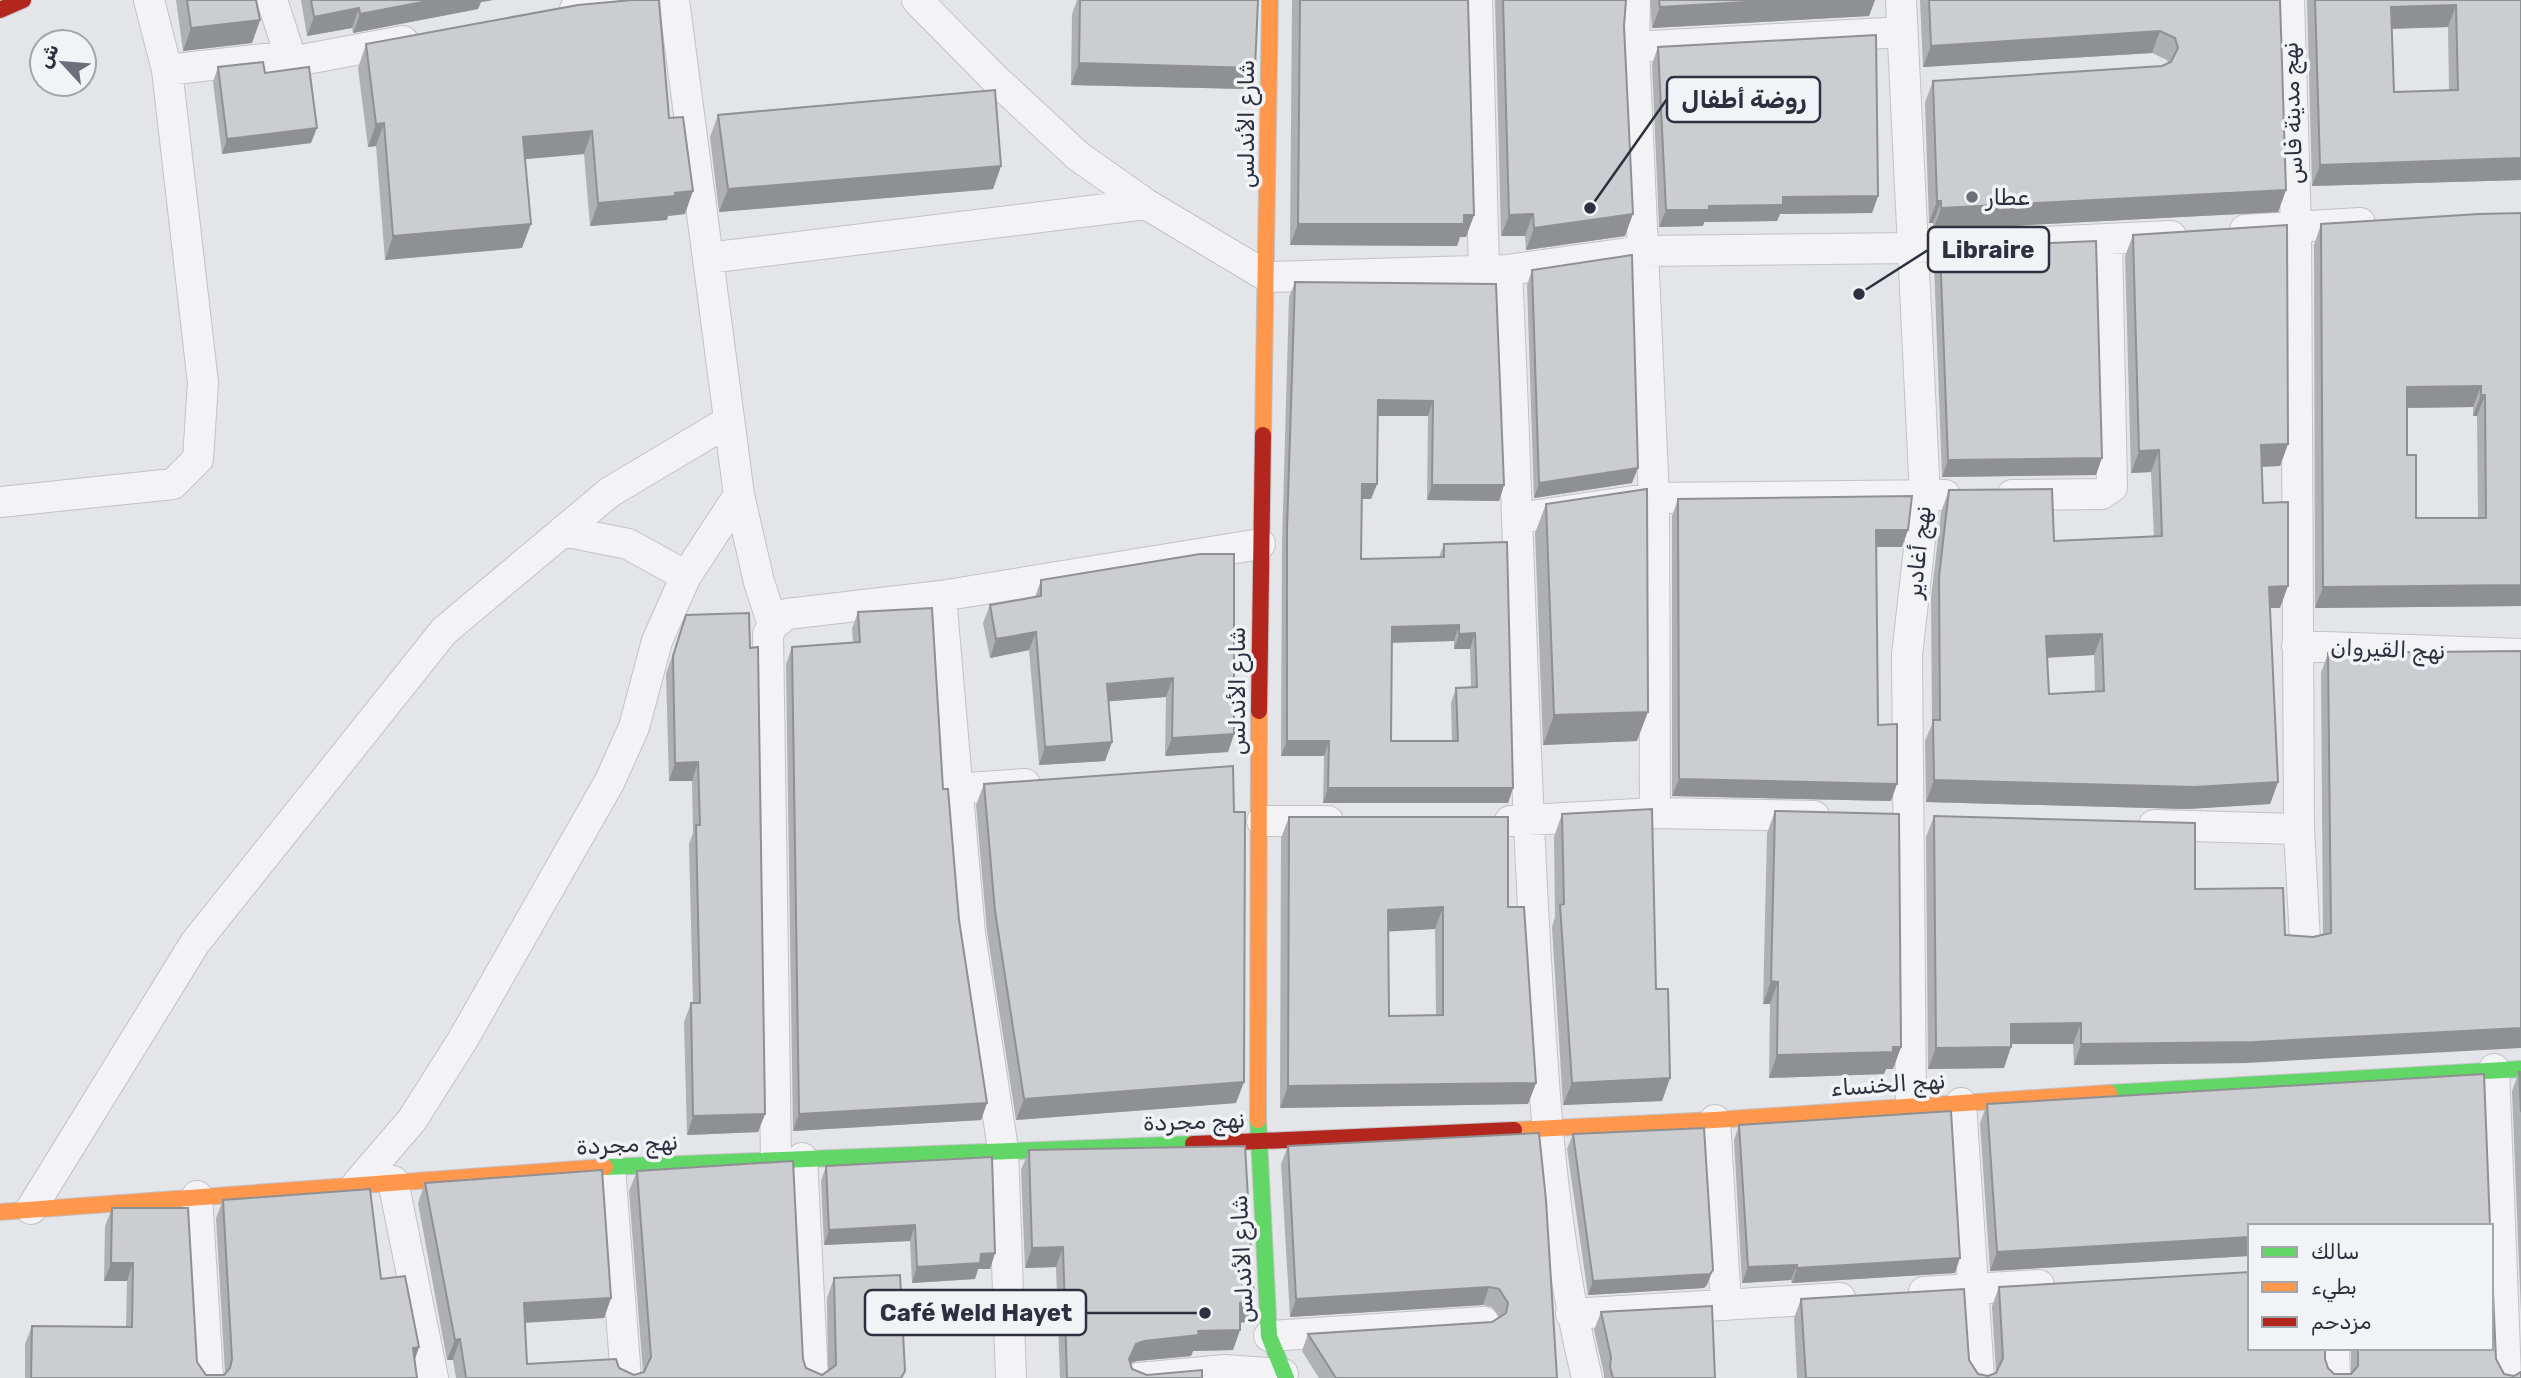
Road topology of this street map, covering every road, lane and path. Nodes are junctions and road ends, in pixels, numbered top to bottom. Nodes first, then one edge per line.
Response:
1 (23, 0) edge
2 (149, 0) edge
3 (272, 0) edge
4 (623, 0) edge
5 (674, 0) edge
6 (917, 0) edge
7 (1270, 0) edge
8 (1477, 0) edge
9 (1635, 0) edge
10 (1901, 0) edge
11 (2289, 0) edge
12 (0, 10) edge
13 (541, 15) edge
14 (1902, 32) junction
15 (431, 36) edge
16 (1634, 47) junction
17 (290, 56) junction
18 (167, 70) junction
19 (1146, 204) junction
20 (2389, 222) edge
21 (2296, 227) junction
22 (2106, 240) junction
23 (1914, 248) junction
24 (1642, 251) junction
25 (708, 258) junction
26 (1495, 270) junction
27 (1268, 277) junction
28 (729, 421) junction
29 (739, 495) junction
30 (1925, 495) junction
31 (1654, 498) junction
32 (0, 502) edge
33 (1518, 518) junction
34 (563, 531) junction
35 (1260, 544) junction
36 (687, 576) junction
37 (941, 596) junction
38 (773, 625) junction
39 (2297, 646) junction
40 (2521, 654) edge
41 (1052, 782) edge
42 (955, 789) junction
43 (1655, 813) junction
44 (1842, 817) edge
45 (1262, 821) junction
46 (1355, 821) edge
47 (1475, 821) edge
48 (1529, 821) junction
49 (2132, 825) edge
50 (2299, 830) junction
51 (2305, 940) edge
52 (2507, 1069) edge
53 (1961, 1102) junction
54 (1911, 1104) junction
55 (1715, 1120) junction
56 (1545, 1128) junction
57 (1258, 1142) junction
58 (1003, 1149) junction
59 (789, 1159) junction
60 (610, 1167) junction
61 (393, 1181) junction
62 (358, 1184) junction
63 (197, 1196) junction
64 (31, 1209) junction
65 (0, 1212) edge
66 (2496, 1253) edge
67 (2070, 1283) edge
68 (1973, 1289) junction
69 (1726, 1305) junction
70 (1571, 1314) junction
71 (1484, 1322) edge
72 (1269, 1336) junction
73 (2334, 1350) edge
74 (1225, 1374) edge
75 (1284, 1376) edge
76 (208, 1378) edge
77 (433, 1378) edge
78 (625, 1378) edge
79 (813, 1378) edge
80 (1011, 1378) edge
81 (1139, 1378) edge
82 (1587, 1378) edge
83 (1979, 1378) edge
84 (2335, 1378) edge
85 (2506, 1378) edge

1 - 12 street
2 - 18 street
3 - 17 street
4 - 13 street
5 - 25 street
6 - 19 street
7 - 27 street, شارع الأندلس
8 - 26 street
9 - 16 street
10 - 14 street, نهج أغادير
11 - 21 street, نهج مدينة فاس
14 - 16 street
14 - 23 street, نهج أغادير
15 - 17 street
16 - 24 street
17 - 18 street
18 - 32 street
19 - 25 street
19 - 27 street
20 - 21 street
21 - 22 street
21 - 39 street, نهج مدينة فاس
22 - 23 street
22 - 30 street
23 - 24 street
23 - 30 street, نهج أغادير
24 - 26 street
24 - 31 street
25 - 28 street
26 - 27 street
26 - 33 street
27 - 35 street, شارع الأندلس
28 - 29 street
28 - 34 street
29 - 36 street
29 - 38 street
30 - 31 street
30 - 54 street, نهج أغادير
31 - 33 street
31 - 43 street
33 - 48 street
34 - 36 street
34 - 64 street
35 - 37 street
35 - 45 street, شارع الأندلس
36 - 62 street
37 - 38 street
37 - 42 street
38 - 59 street
39 - 40 street, نهج القيروان
39 - 50 street, نهج مدينة فاس
41 - 42 street
42 - 58 street
43 - 44 street
43 - 48 street
45 - 46 street
45 - 57 street, شارع الأندلس
47 - 48 street
48 - 56 street
49 - 50 street
50 - 51 street, نهج مدينة فاس
52 - 53 street, نهج الخنساء
52 - 66 street
53 - 54 street, نهج الخنساء
53 - 68 street
54 - 55 street, نهج الخنساء
55 - 56 street, نهج الخنساء
55 - 69 street
56 - 57 street, نهج الخنساء
56 - 70 street
57 - 58 street, نهج مجردة
57 - 72 street, شارع الأندلس
58 - 59 street, نهج مجردة
58 - 80 street
59 - 60 street, نهج مجردة
59 - 79 street
60 - 61 street, نهج مجردة
60 - 78 street
61 - 62 street, نهج مجردة
61 - 77 street
62 - 63 street, نهج مجردة
63 - 64 street, نهج مجردة
63 - 76 street
64 - 65 street, نهج مجردة
66 - 85 street
67 - 68 street
68 - 69 street
68 - 83 street
69 - 70 street
70 - 82 street
71 - 72 street
72 - 75 street, شارع الأندلس
73 - 84 street
74 - 75 street
74 - 81 street

